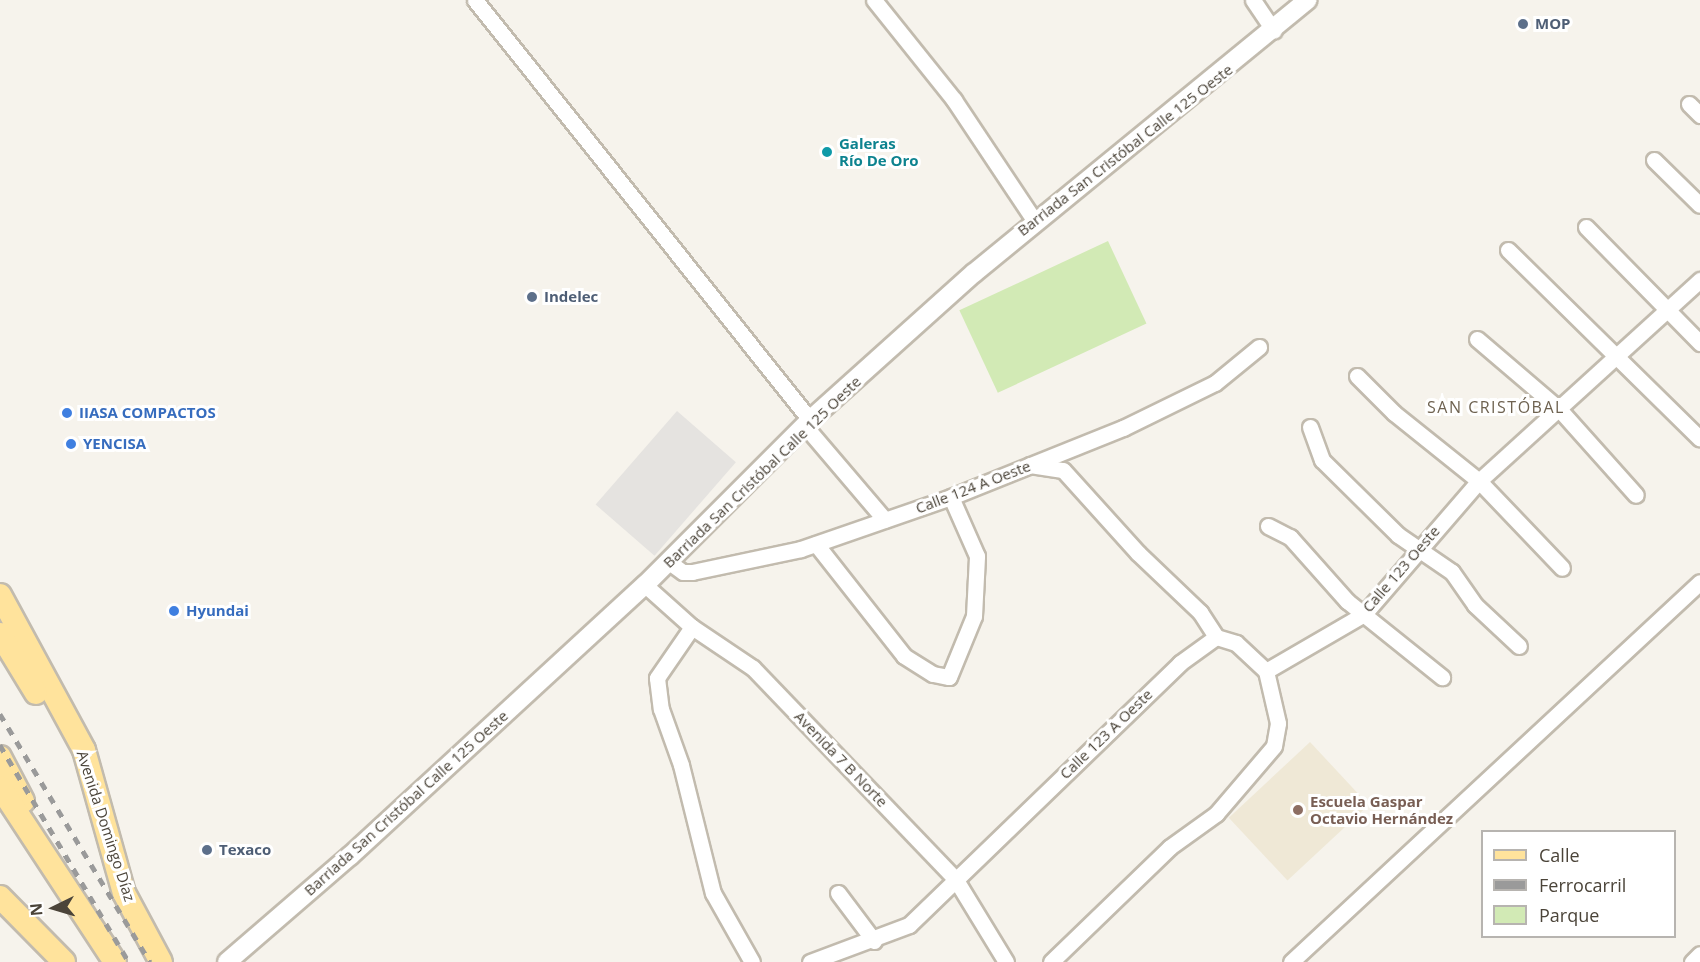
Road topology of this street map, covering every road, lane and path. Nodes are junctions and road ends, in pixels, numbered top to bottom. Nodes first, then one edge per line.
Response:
1 (475, 0) edge
2 (874, 0) edge
3 (1253, 0) edge
4 (1308, 0) edge
5 (1274, 31) junction
6 (1654, 160) dead end
7 (1700, 204) edge
8 (1034, 220) junction
9 (1586, 226) dead end
10 (1508, 250) dead end
11 (1700, 280) edge
12 (1667, 307) junction
13 (1477, 339) dead end
14 (1700, 343) edge
15 (1259, 347) dead end
16 (1616, 355) junction
17 (1357, 376) dead end
18 (1559, 408) junction
19 (808, 423) junction
20 (1310, 427) dead end
21 (1700, 439) edge
22 (1029, 465) junction
23 (1479, 481) junction
24 (1636, 495) dead end
25 (951, 497) junction
26 (885, 520) junction
27 (1268, 526) dead end
28 (816, 544) junction
29 (1419, 548) junction
30 (669, 562) junction
31 (1562, 568) dead end
32 (1700, 582) edge
33 (645, 585) junction
34 (0, 595) edge
35 (1364, 614) junction
36 (692, 627) junction
37 (0, 634) edge
38 (1216, 637) junction
39 (1519, 646) dead end
40 (1266, 671) junction
41 (1442, 677) dead end
42 (0, 757) edge
43 (0, 787) edge
44 (103, 815) junction
45 (956, 880) junction
46 (68, 888) junction
47 (838, 892) dead end
48 (0, 897) edge
49 (874, 941) junction
50 (1700, 954) edge
51 (163, 961) edge
52 (225, 961) edge
53 (64, 962) edge
54 (115, 962) edge
55 (752, 962) edge
56 (810, 962) edge
57 (1006, 962) edge
58 (1051, 962) edge
59 (1291, 962) edge
60 (1692, 962) edge

1 - 19 street
2 - 8 street
3 - 5 street
4 - 5 street, Barriada San Cristóbal Calle 125 Oeste
5 - 8 street, Barriada San Cristóbal Calle 125 Oeste
6 - 7 street
8 - 19 street, Barriada San Cristóbal Calle 125 Oeste
9 - 12 street
10 - 16 street
11 - 12 street, Calle 123 Oeste
12 - 14 street
12 - 16 street, Calle 123 Oeste
13 - 18 street
15 - 22 street, Calle 124 A Oeste
16 - 18 street, Calle 123 Oeste
16 - 21 street
17 - 23 street
18 - 23 street, Calle 123 Oeste
18 - 24 street
19 - 26 street
19 - 30 street, Barriada San Cristóbal Calle 125 Oeste
20 - 29 street
22 - 25 street, Calle 124 A Oeste
22 - 38 street
23 - 29 street, Calle 123 Oeste
23 - 31 street
25 - 26 street, Calle 124 A Oeste
25 - 28 street
26 - 28 street, Calle 124 A Oeste
27 - 35 street
28 - 30 street, Calle 124 A Oeste
29 - 35 street, Calle 123 Oeste
29 - 39 street
30 - 33 street, Barriada San Cristóbal Calle 125 Oeste
32 - 59 street
33 - 36 street, Avenida 7 B Norte
33 - 52 street, Barriada San Cristóbal Calle 125 Oeste
34 - 44 main road, Avenida Domingo Díaz
35 - 40 street, Calle 123 Oeste
35 - 41 street
36 - 45 street, Avenida 7 B Norte
36 - 55 street
37 - 44 main road
38 - 40 street
38 - 45 street, Calle 123 A Oeste
40 - 58 street
42 - 46 main road
43 - 46 main road
44 - 51 main road, Avenida Domingo Díaz
45 - 49 street, Calle 123 A Oeste
45 - 57 street, Avenida 7 B Norte
46 - 54 main road
47 - 49 street
48 - 53 main road
49 - 56 street, Calle 123 A Oeste
50 - 60 street

